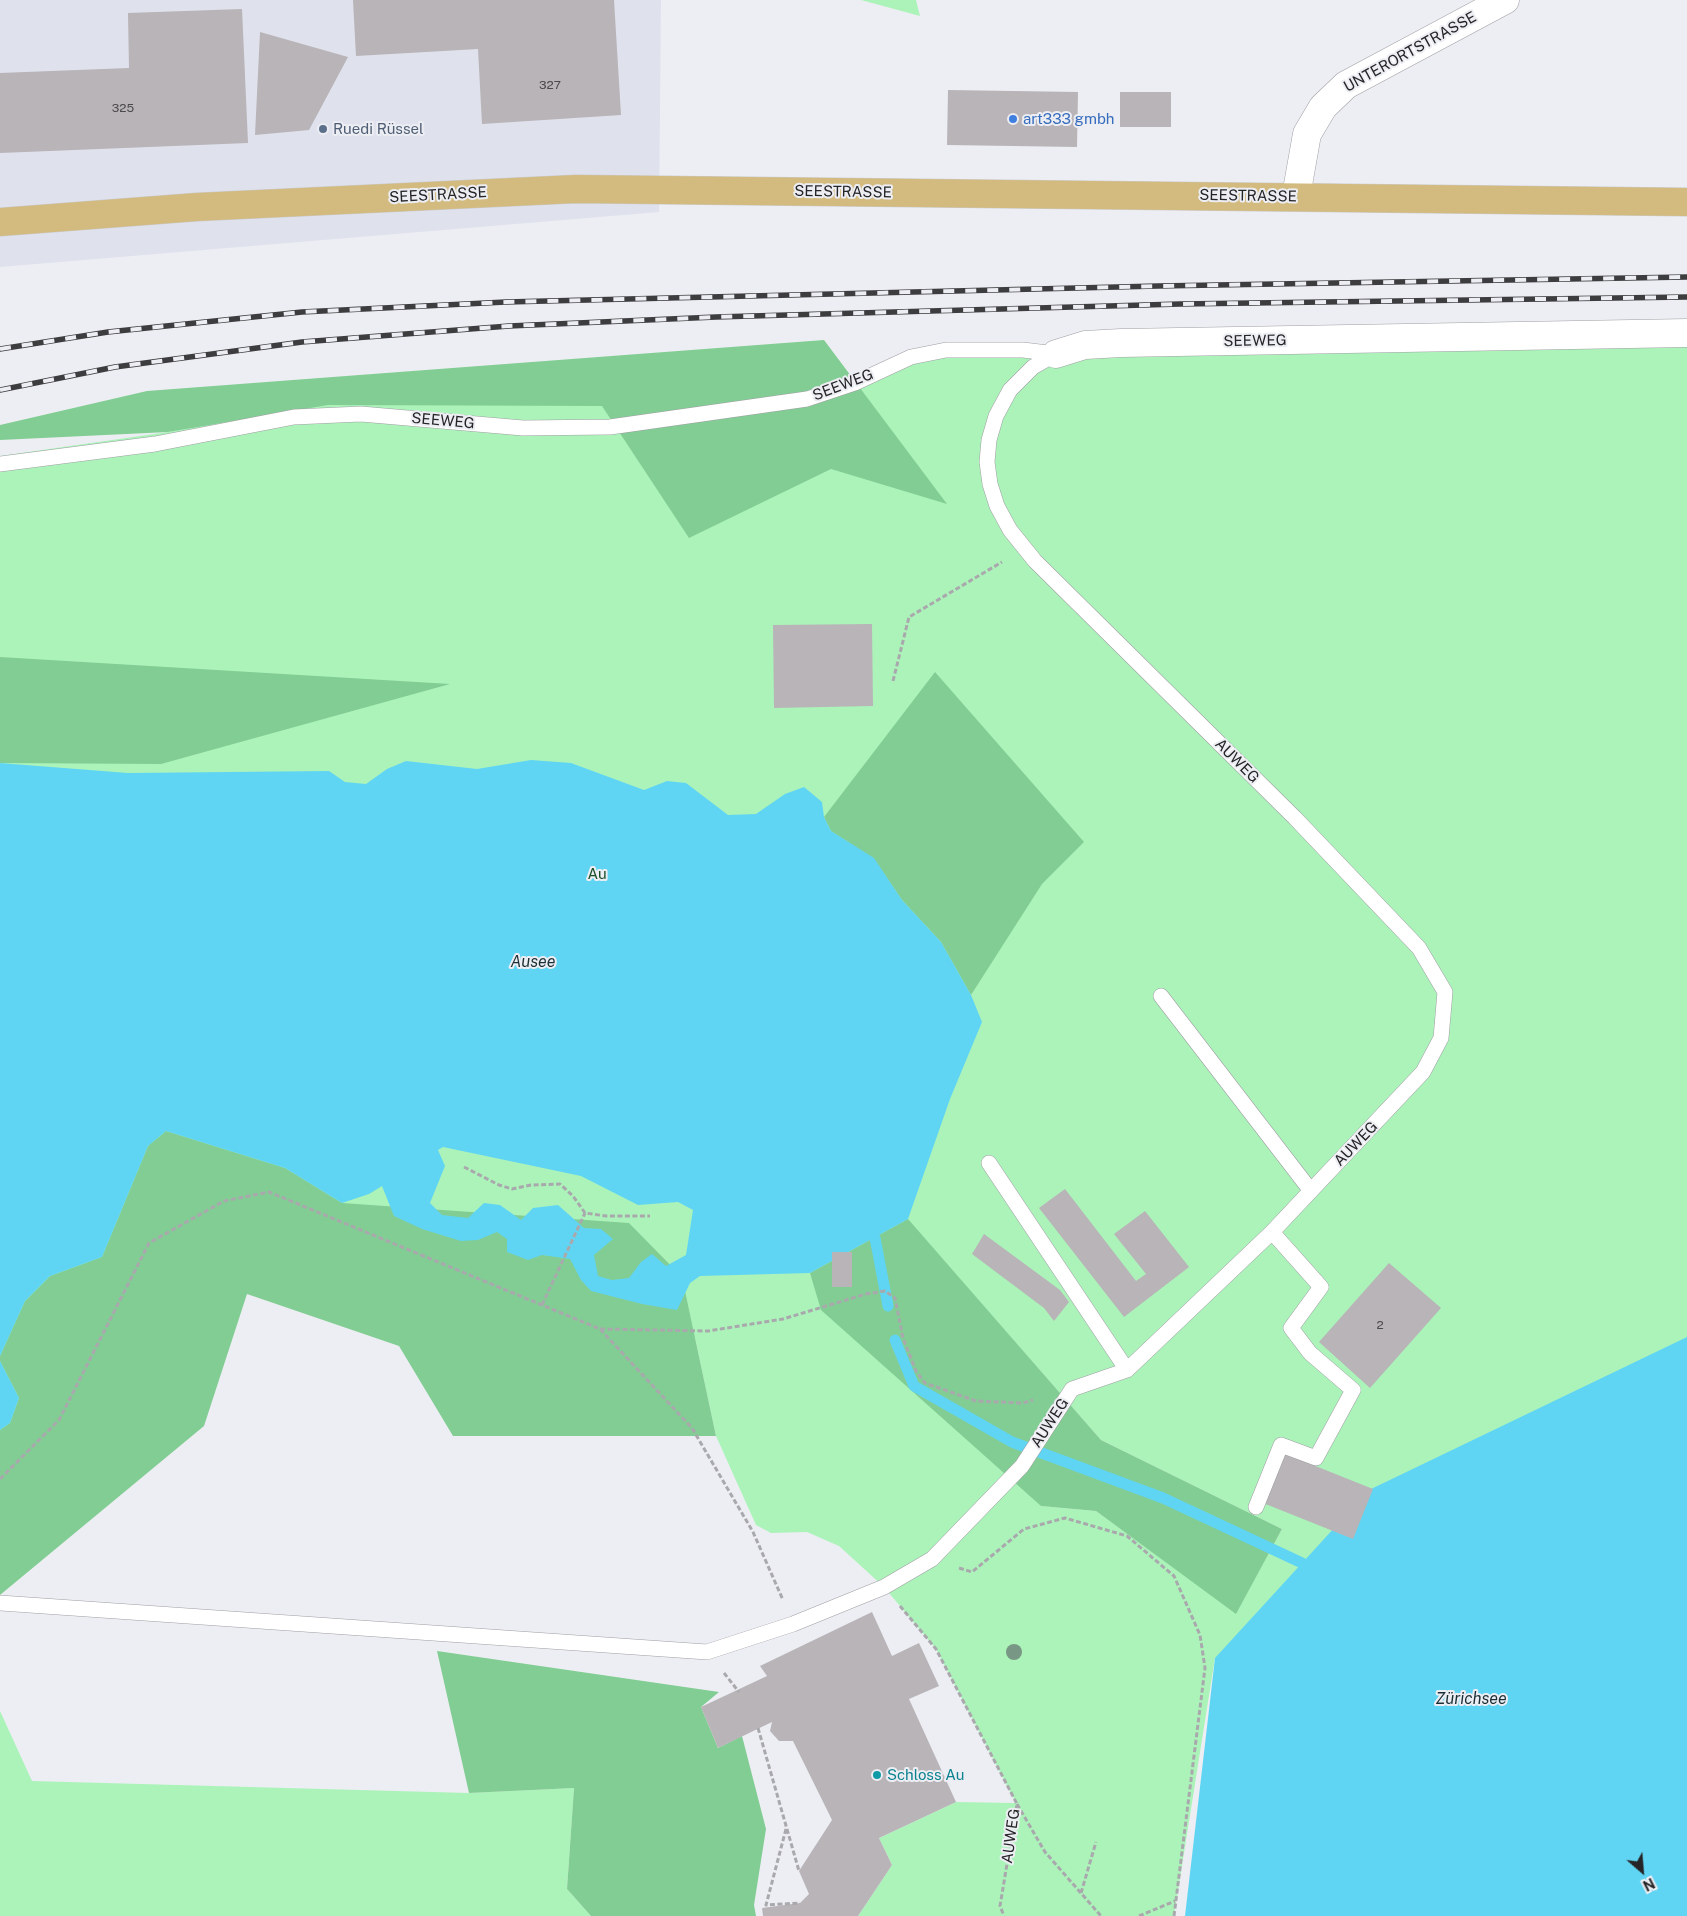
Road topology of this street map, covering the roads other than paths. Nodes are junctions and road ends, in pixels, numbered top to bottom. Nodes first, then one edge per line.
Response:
1 (1505, 0) edge
2 (1296, 196) junction
3 (1687, 202) edge
4 (0, 222) edge
5 (1687, 333) edge
6 (1056, 354) junction
7 (0, 464) edge
8 (1161, 996) dead end
9 (989, 1163) dead end
10 (1310, 1191) junction
11 (1272, 1232) junction
12 (1127, 1370) junction
13 (1256, 1507) dead end
14 (0, 1603) edge

1 - 2 street, UNTERORTSTRASSE
2 - 3 main road, SEESTRASSE
2 - 4 main road, SEESTRASSE
5 - 6 street, SEEWEG
6 - 7 lane, SEEWEG
6 - 10 lane, AUWEG
8 - 10 lane
9 - 12 lane
10 - 11 lane, AUWEG
11 - 12 lane, AUWEG
11 - 13 lane
12 - 14 lane, AUWEG

